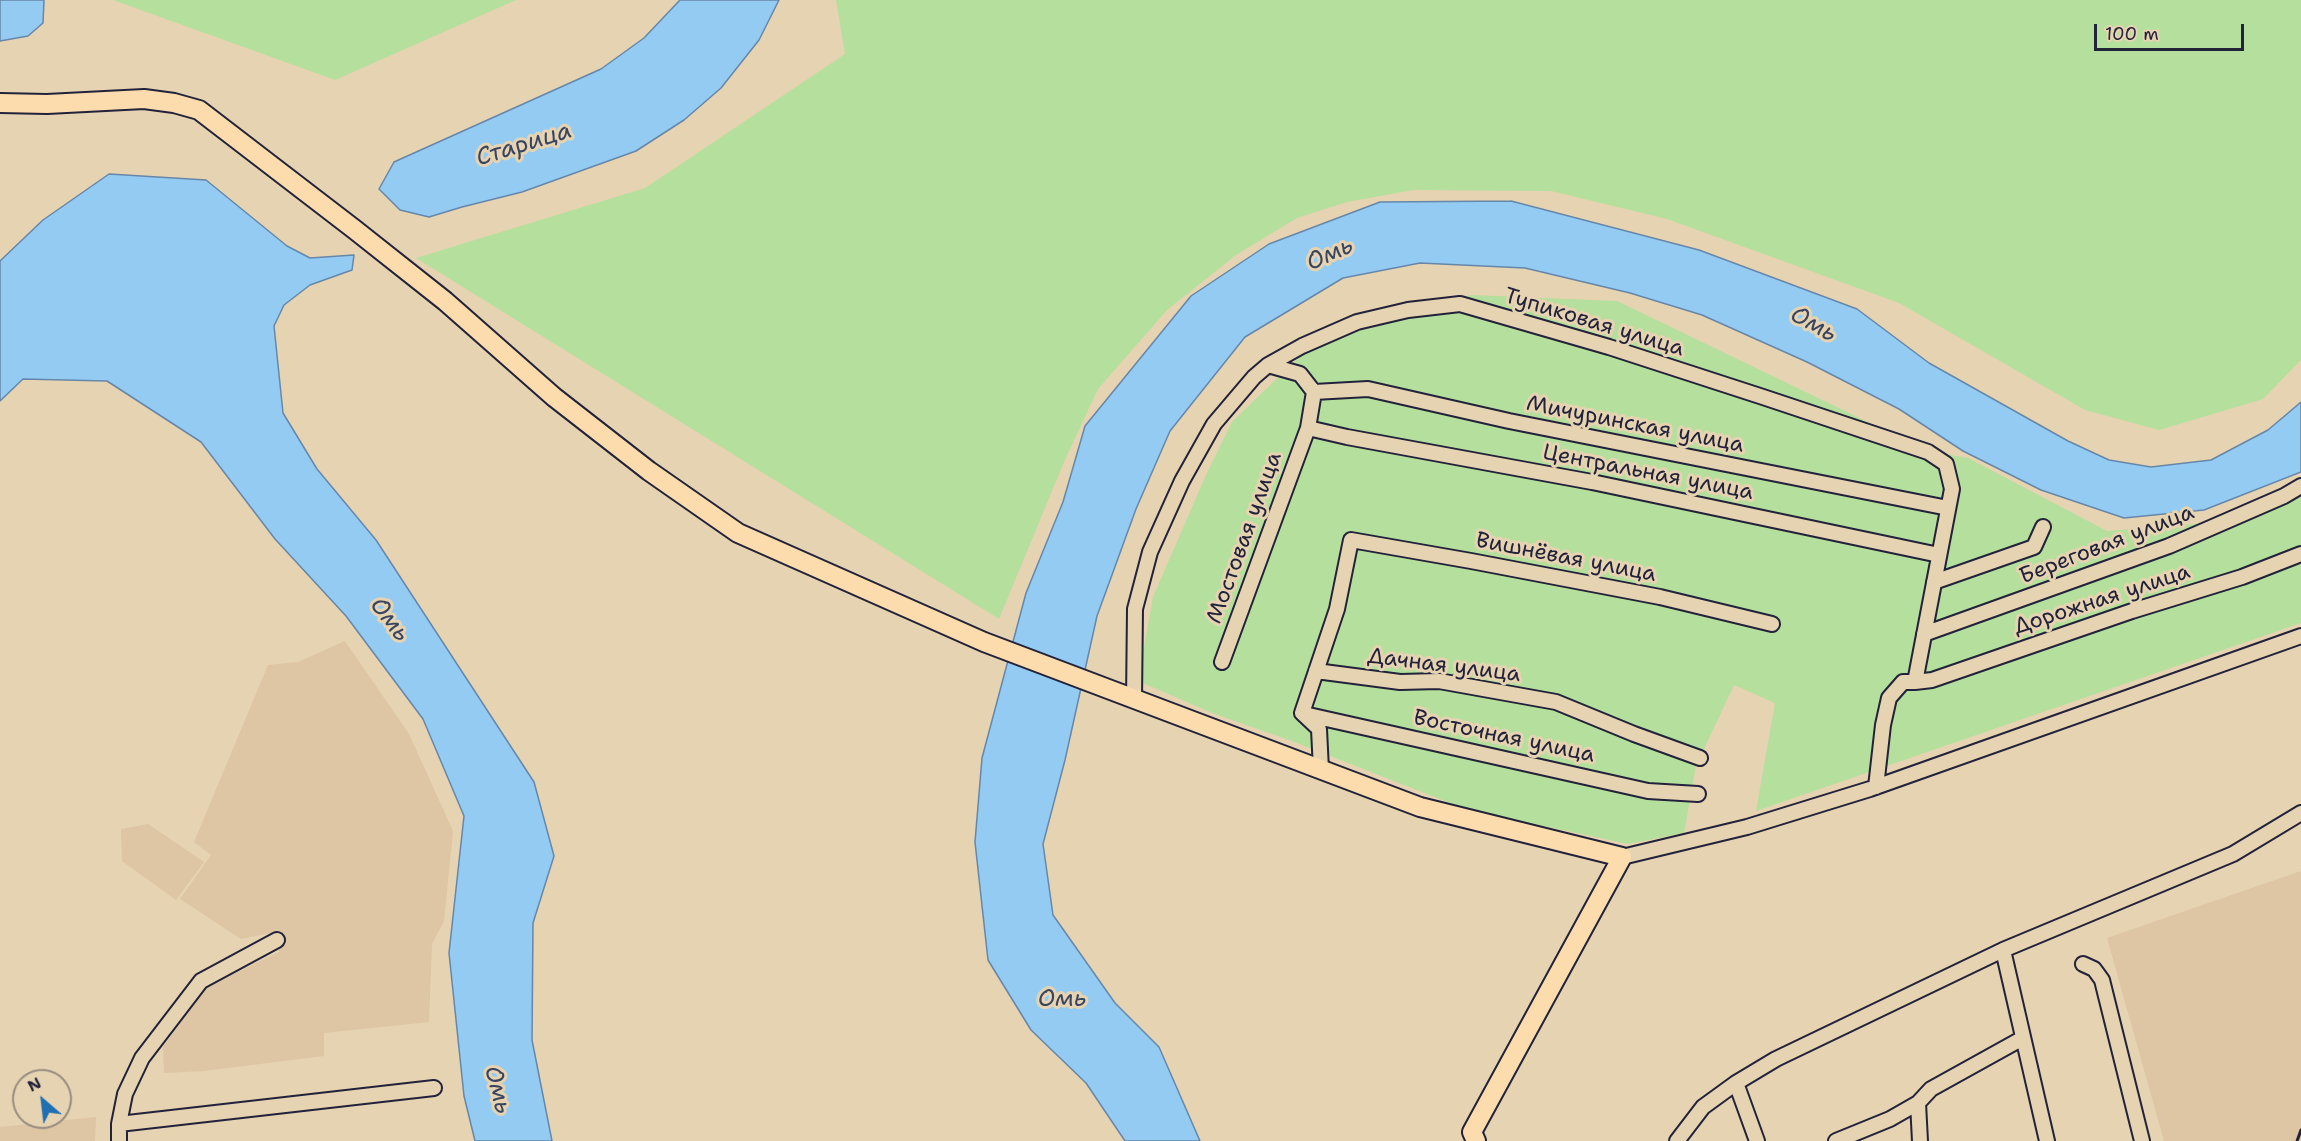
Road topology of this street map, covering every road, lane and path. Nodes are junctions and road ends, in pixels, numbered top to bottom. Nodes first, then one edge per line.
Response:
1 (0, 103) edge
2 (1268, 365) junction
3 (1314, 392) junction
4 (1308, 428) junction
5 (2301, 486) edge
6 (1948, 508) junction
7 (2043, 526) dead end
8 (2301, 554) edge
9 (1939, 555) junction
10 (1934, 582) junction
11 (1772, 624) dead end
12 (1924, 634) junction
13 (2301, 636) edge
14 (1222, 662) dead end
15 (1316, 671) junction
16 (1915, 682) junction
17 (1130, 699) junction
18 (1302, 713) junction
19 (1700, 758) dead end
20 (1320, 770) junction
21 (1876, 787) junction
22 (1698, 794) dead end
23 (2301, 813) edge
24 (1622, 857) junction
25 (277, 940) dead end
26 (2003, 950) junction
27 (2083, 964) dead end
28 (2023, 1038) junction
29 (1736, 1083) junction
30 (434, 1088) dead end
31 (1918, 1103) junction
32 (119, 1124) junction
33 (119, 1141) edge
34 (1476, 1141) edge
35 (1677, 1141) edge
36 (1757, 1141) edge
37 (1836, 1141) edge
38 (1920, 1141) edge
39 (2047, 1141) edge
40 (2142, 1141) edge

1 - 17 main road
2 - 3 street
2 - 6 street, Тупиковая улица
2 - 17 street, Тупиковая улица
3 - 4 street, Мостовая улица
3 - 6 street, Мичуринская улица
4 - 9 street, Центральная улица
4 - 14 street, Мостовая улица
5 - 12 street, Береговая улица
6 - 9 street
7 - 10 street
8 - 16 street, Дорожная улица
9 - 10 street
10 - 12 street
11 - 15 street, Вишнёвая улица
12 - 16 street
13 - 21 street
15 - 18 street
15 - 19 street, Дачная улица
16 - 21 street, Дорожная улица
17 - 20 main road
18 - 20 street
18 - 22 street, Восточная улица
20 - 24 main road
21 - 24 street
23 - 26 street
24 - 34 main road
25 - 32 street
26 - 28 street
26 - 29 street
27 - 40 street
28 - 31 street
28 - 39 street
29 - 35 street
29 - 36 street
30 - 32 street
31 - 37 street
31 - 38 street
32 - 33 street

